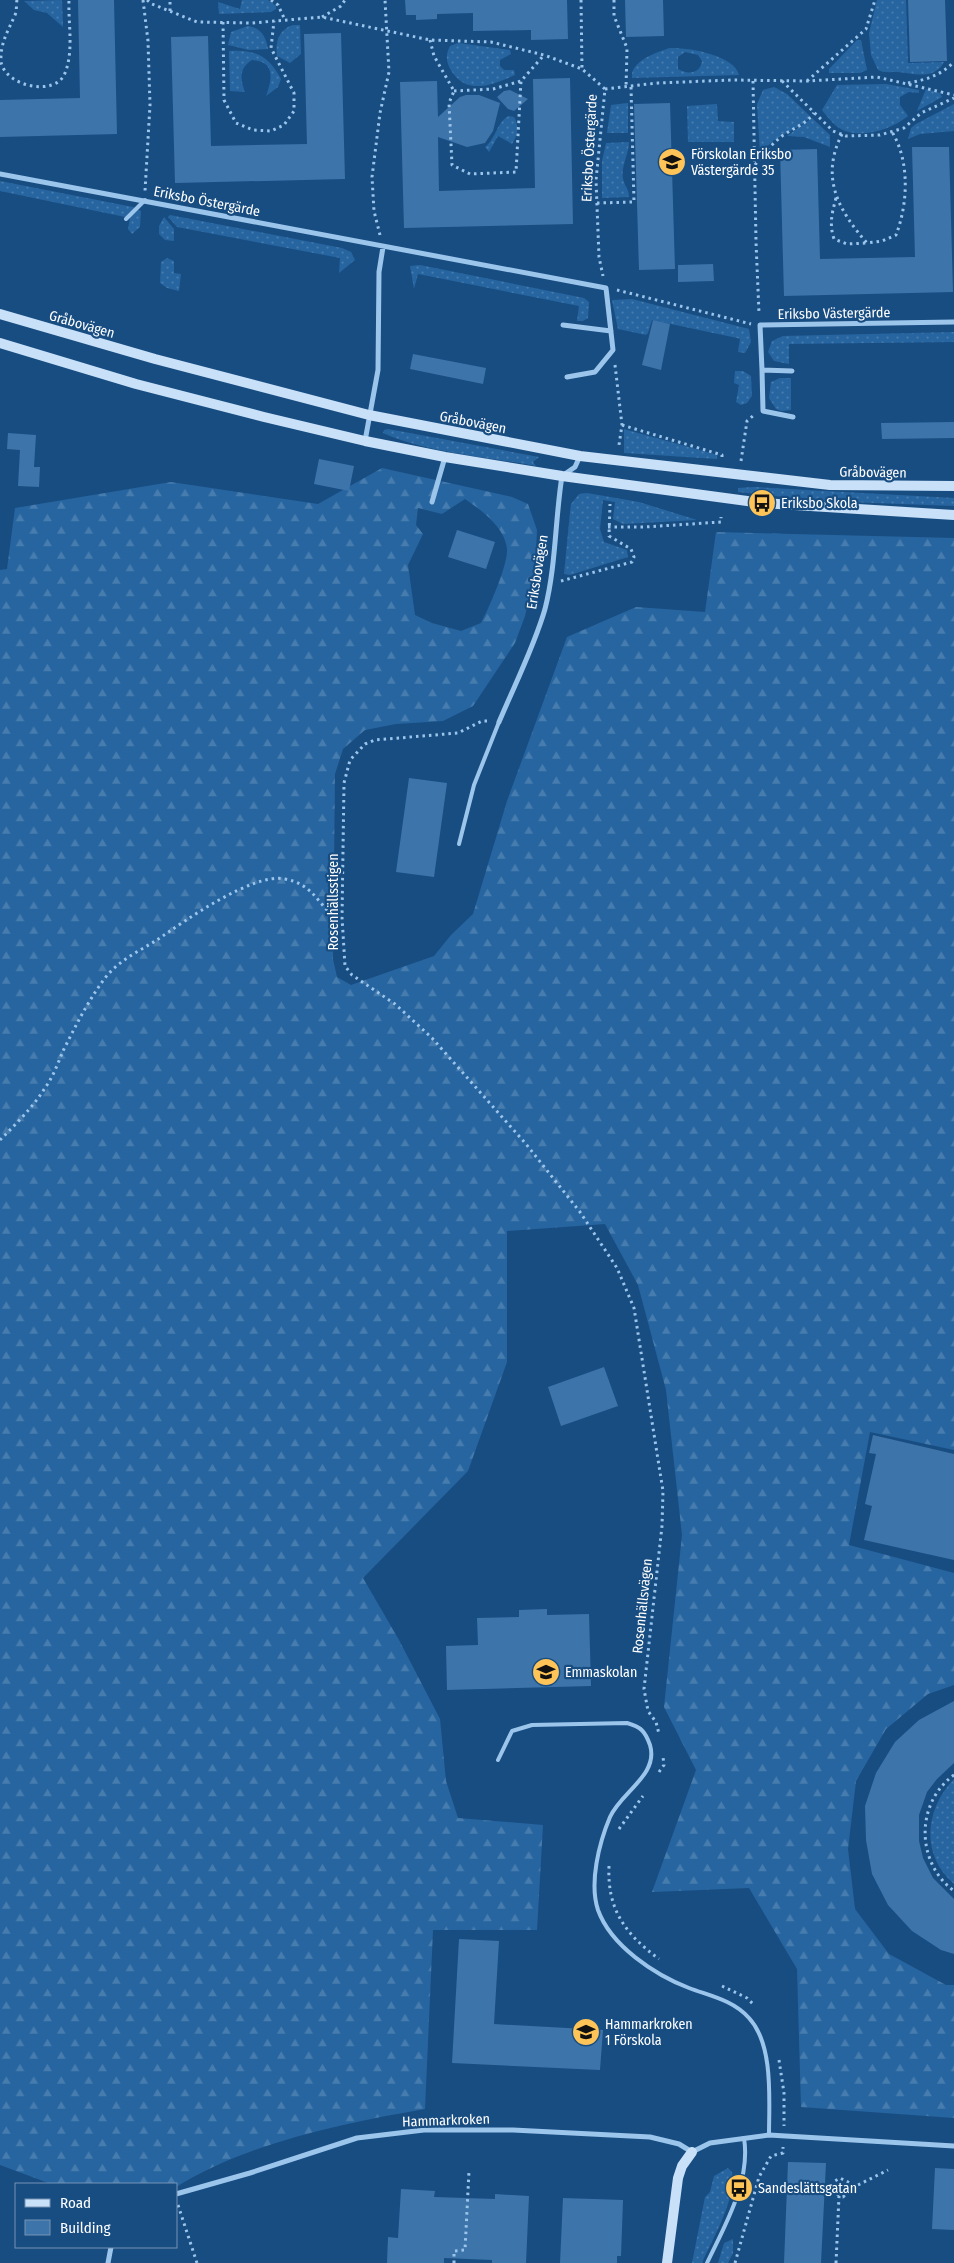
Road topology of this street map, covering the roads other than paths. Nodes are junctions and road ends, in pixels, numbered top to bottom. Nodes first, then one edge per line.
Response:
1 (0, 174) edge
2 (145, 200) junction
3 (126, 219) dead end
4 (383, 248) junction
5 (0, 314) edge
6 (954, 322) edge
7 (563, 325) dead end
8 (612, 331) junction
9 (0, 343) edge
10 (762, 370) junction
11 (792, 371) dead end
12 (566, 377) dead end
13 (369, 415) junction
14 (793, 417) dead end
15 (365, 441) junction
16 (580, 456) junction
17 (445, 457) junction
18 (562, 476) junction
19 (954, 486) edge
20 (432, 502) dead end
21 (954, 515) edge
22 (499, 722) joint
23 (459, 844) dead end
24 (498, 1760) dead end
25 (769, 2135) junction
26 (744, 2137) junction
27 (954, 2146) edge
28 (692, 2152) junction
29 (178, 2193) edge
30 (111, 2248) edge
31 (108, 2263) edge
32 (667, 2263) edge
33 (707, 2263) edge

1 - 2 street, Eriksbo Östergärde
2 - 3 lane
2 - 4 street, Eriksbo Östergärde
4 - 8 street, Eriksbo Östergärde
4 - 13 street
5 - 13 main road, Gråbovägen
6 - 10 street, Eriksbo Västergärde
7 - 8 street
8 - 12 street
9 - 15 main road
10 - 11 street
10 - 14 street, Eriksbo Västergärde
13 - 15 street
13 - 16 main road, Gråbovägen
15 - 17 main road
16 - 18 street
16 - 19 main road, Gråbovägen
17 - 18 main road
17 - 20 street
18 - 21 main road
18 - 22 street, Eriksbovägen
22 - 23 lane
24 - 25 lane
25 - 26 street
25 - 27 street
26 - 28 street
26 - 33 lane
28 - 29 street, Hammarkroken
28 - 32 main road
30 - 31 street

